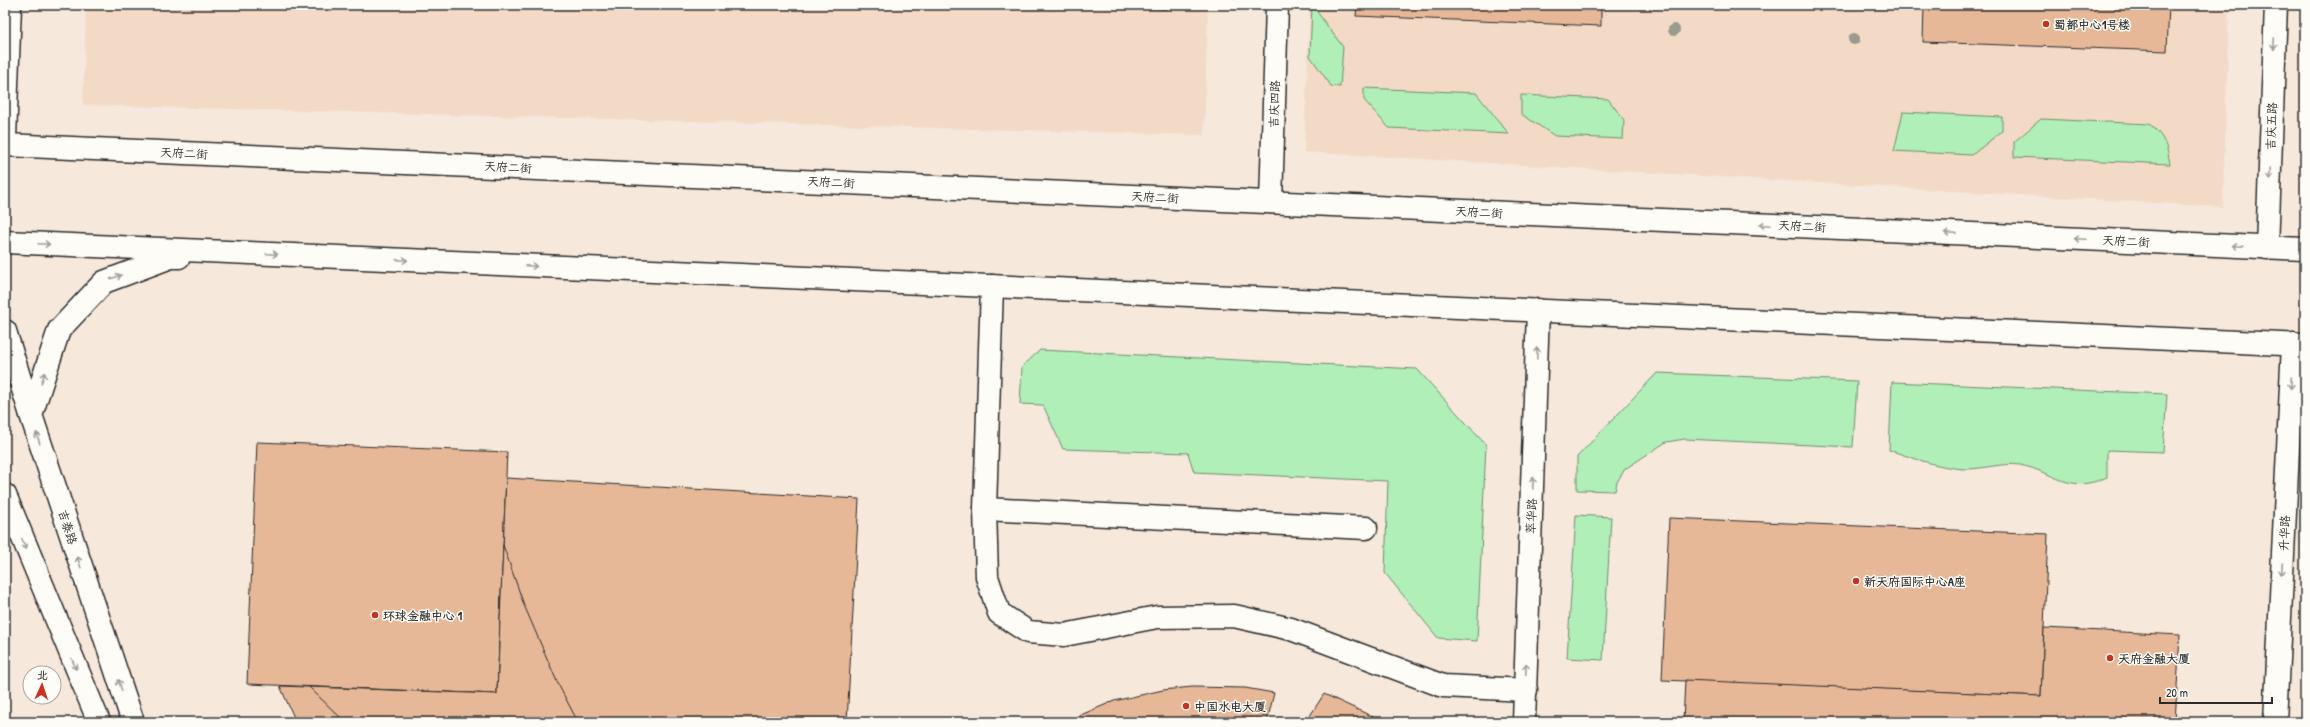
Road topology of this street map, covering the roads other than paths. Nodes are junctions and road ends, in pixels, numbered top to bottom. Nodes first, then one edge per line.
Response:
1 (10, 5) edge
2 (1277, 5) edge
3 (2276, 5) edge
4 (5, 138) edge
5 (5, 144) edge
6 (1271, 202) junction
7 (5, 242) edge
8 (2267, 248) junction
9 (2305, 249) edge
10 (250, 254) junction
11 (992, 286) junction
12 (1538, 310) junction
13 (5, 331) edge
14 (2299, 345) edge
15 (31, 415) junction
16 (5, 494) edge
17 (985, 508) junction
18 (1366, 528) dead end
19 (1526, 690) junction
20 (99, 722) edge
21 (133, 722) edge
22 (1524, 722) edge
23 (2276, 722) edge

1 - 4 main road
2 - 6 main road, 吉庆四路
3 -> 8 main road, 吉庆五路
5 - 6 main road, 天府二街
8 -> 6 main road, 天府二街
7 -> 10 main road
8 - 9 main road, 天府二街
10 -> 11 main road
15 -> 10 main road
11 - 12 main road
11 - 17 main road
12 - 14 main road
19 -> 12 main road, 萃华路
13 - 15 main road, 吉泰路
14 -> 23 main road, 升华路
21 -> 15 main road, 吉泰路
16 -> 20 main road
17 - 18 main road
17 - 19 main road
19 - 22 main road, 萃华路

